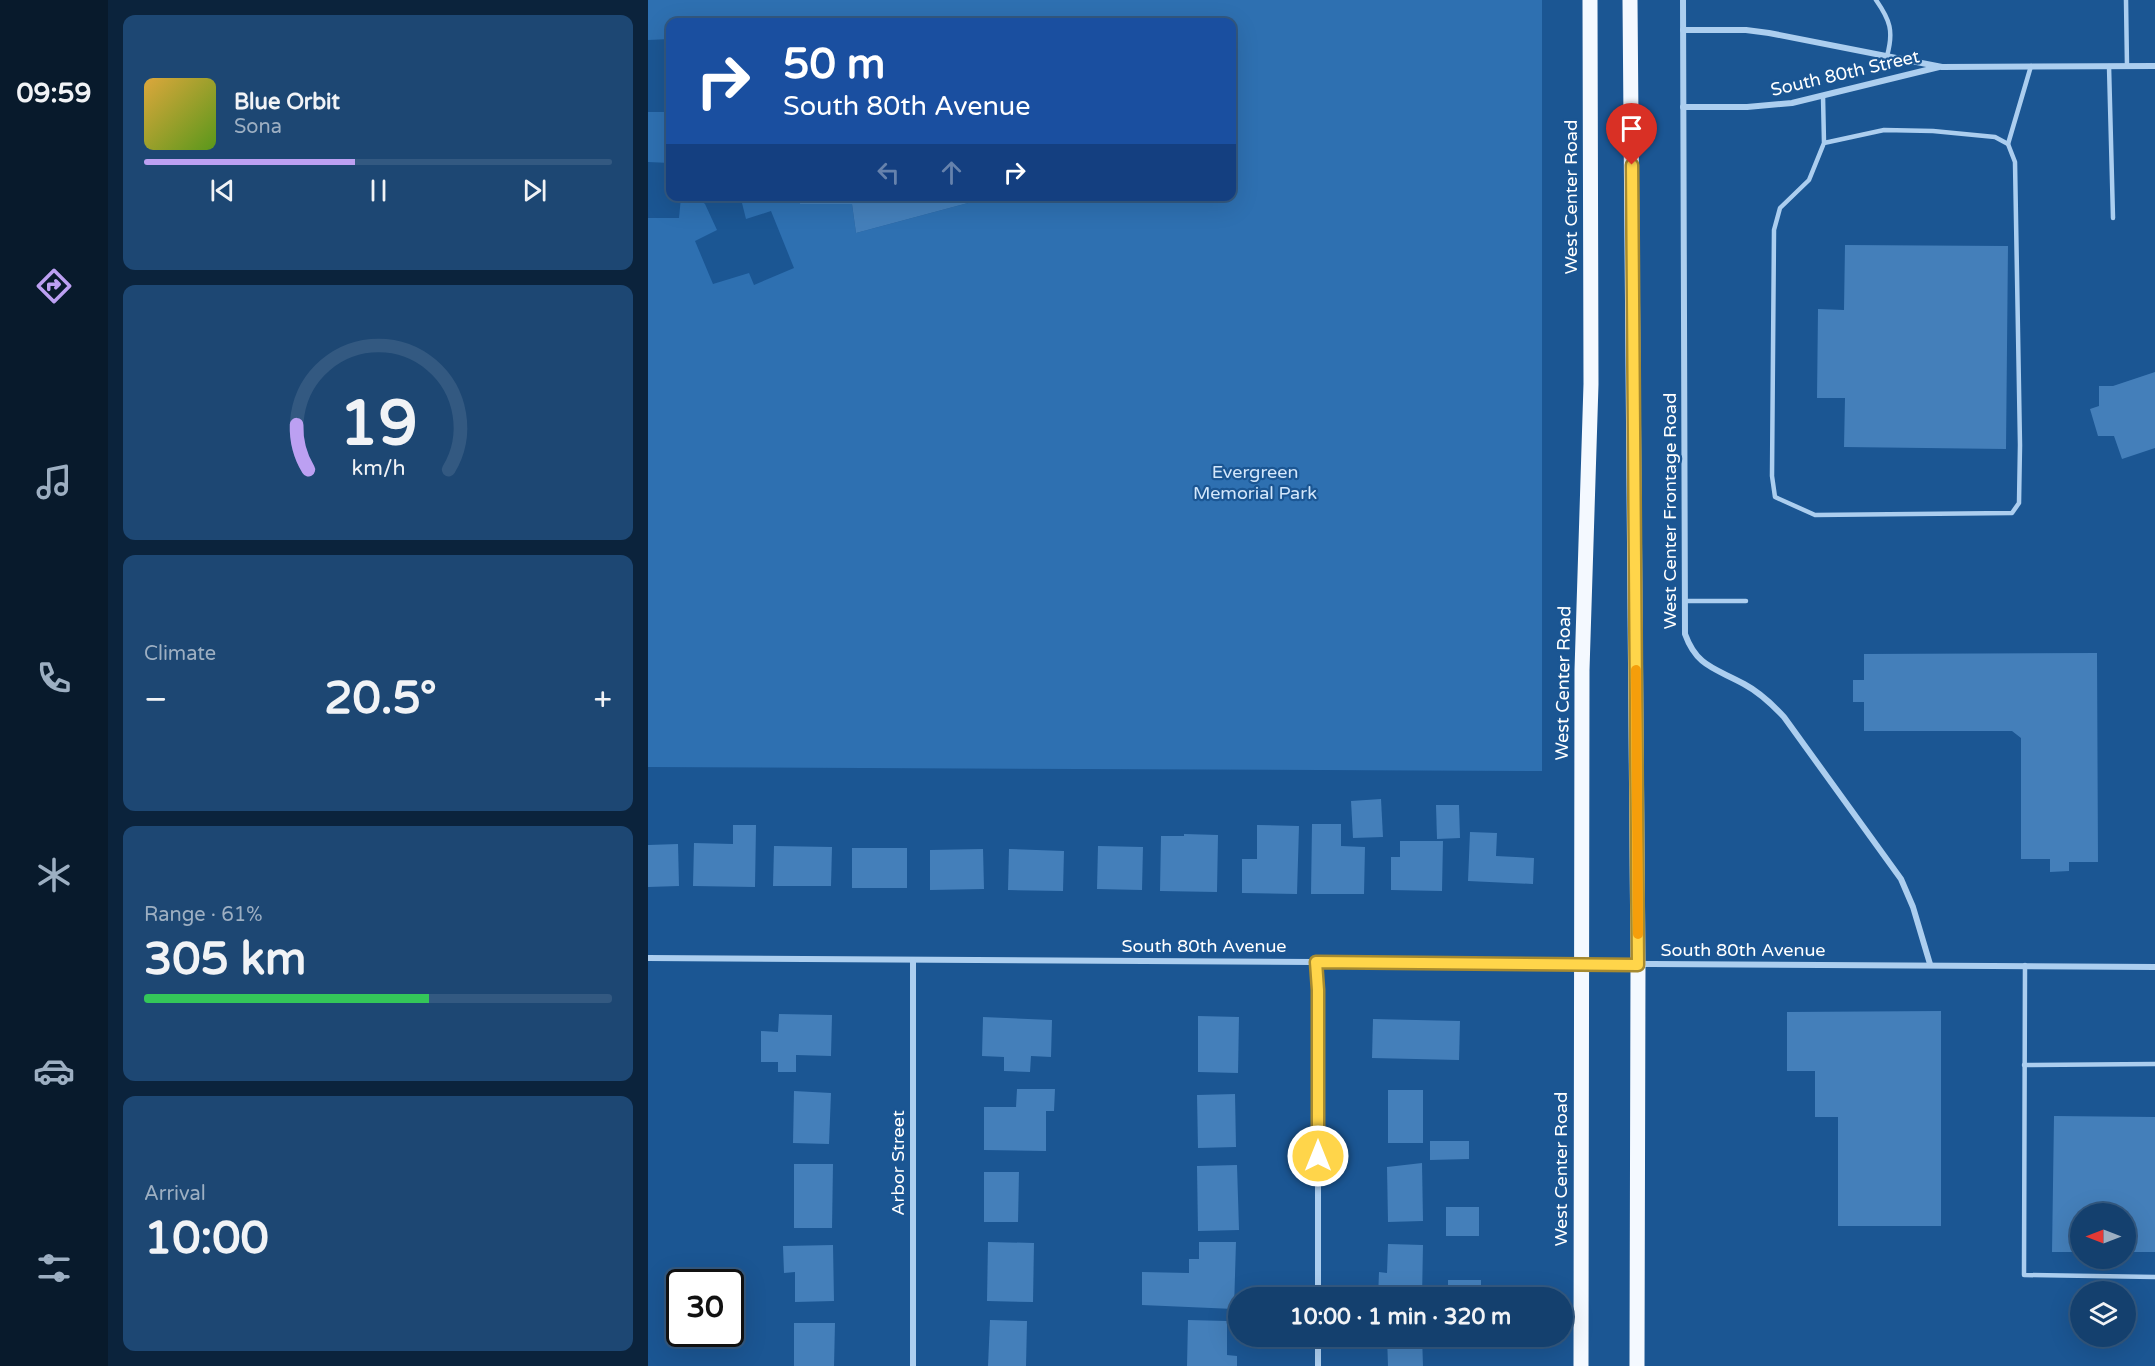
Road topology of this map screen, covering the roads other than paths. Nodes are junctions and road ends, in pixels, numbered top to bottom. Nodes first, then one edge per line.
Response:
1 (1590, 0) edge
2 (1630, 0) edge
3 (1683, 0) edge
4 (1876, 0) edge
5 (2126, 0) edge
6 (1683, 30) junction
7 (1887, 56) junction
8 (2031, 66) junction
9 (2109, 66) junction
10 (2127, 66) junction
11 (2155, 66) edge
12 (1942, 67) junction
13 (1823, 96) junction
14 (1683, 107) junction
15 (1824, 143) junction
16 (2008, 144) junction
17 (2113, 219) dead end
18 (1684, 601) junction
19 (1746, 601) dead end
20 (648, 958) edge
21 (913, 960) junction
22 (1316, 962) junction
23 (1930, 964) junction
24 (1581, 965) junction
25 (1638, 965) junction
26 (2025, 965) junction
27 (2155, 967) edge
28 (2155, 1064) edge
29 (2024, 1065) junction
30 (2155, 1277) edge
31 (1318, 1287) edge
32 (1318, 1347) edge
33 (913, 1366) edge
34 (1318, 1366) edge
35 (1581, 1366) edge
36 (1637, 1366) edge

1 - 24 main road, West Center Road
2 - 25 main road
3 - 6 street, West Center Frontage Road
4 - 7 lane
5 - 10 lane
6 - 7 street, South 80th Street
6 - 14 street, West Center Frontage Road
7 - 12 street, South 80th Street
8 - 9 street, South 80th Street
8 - 12 street, South 80th Street
8 - 16 lane
9 - 10 street, South 80th Street
9 - 17 lane
10 - 11 street, South 80th Street
12 - 13 street, South 80th Street
13 - 14 street, South 80th Street
13 - 15 lane
14 - 18 street, West Center Frontage Road
15 - 16 lane
15 - 16 lane
18 - 19 lane
18 - 23 street, West Center Frontage Road
20 - 21 street, South 80th Avenue
21 - 22 street, South 80th Avenue
21 - 33 street, Arbor Street
22 - 24 street, South 80th Avenue
22 - 31 street
23 - 25 street, South 80th Avenue
23 - 26 street, South 80th Avenue
24 - 25 street, South 80th Avenue
24 - 35 main road, West Center Road
25 - 36 main road
26 - 27 street, South 80th Avenue
26 - 29 lane
28 - 29 lane
29 - 30 lane
32 - 34 street

